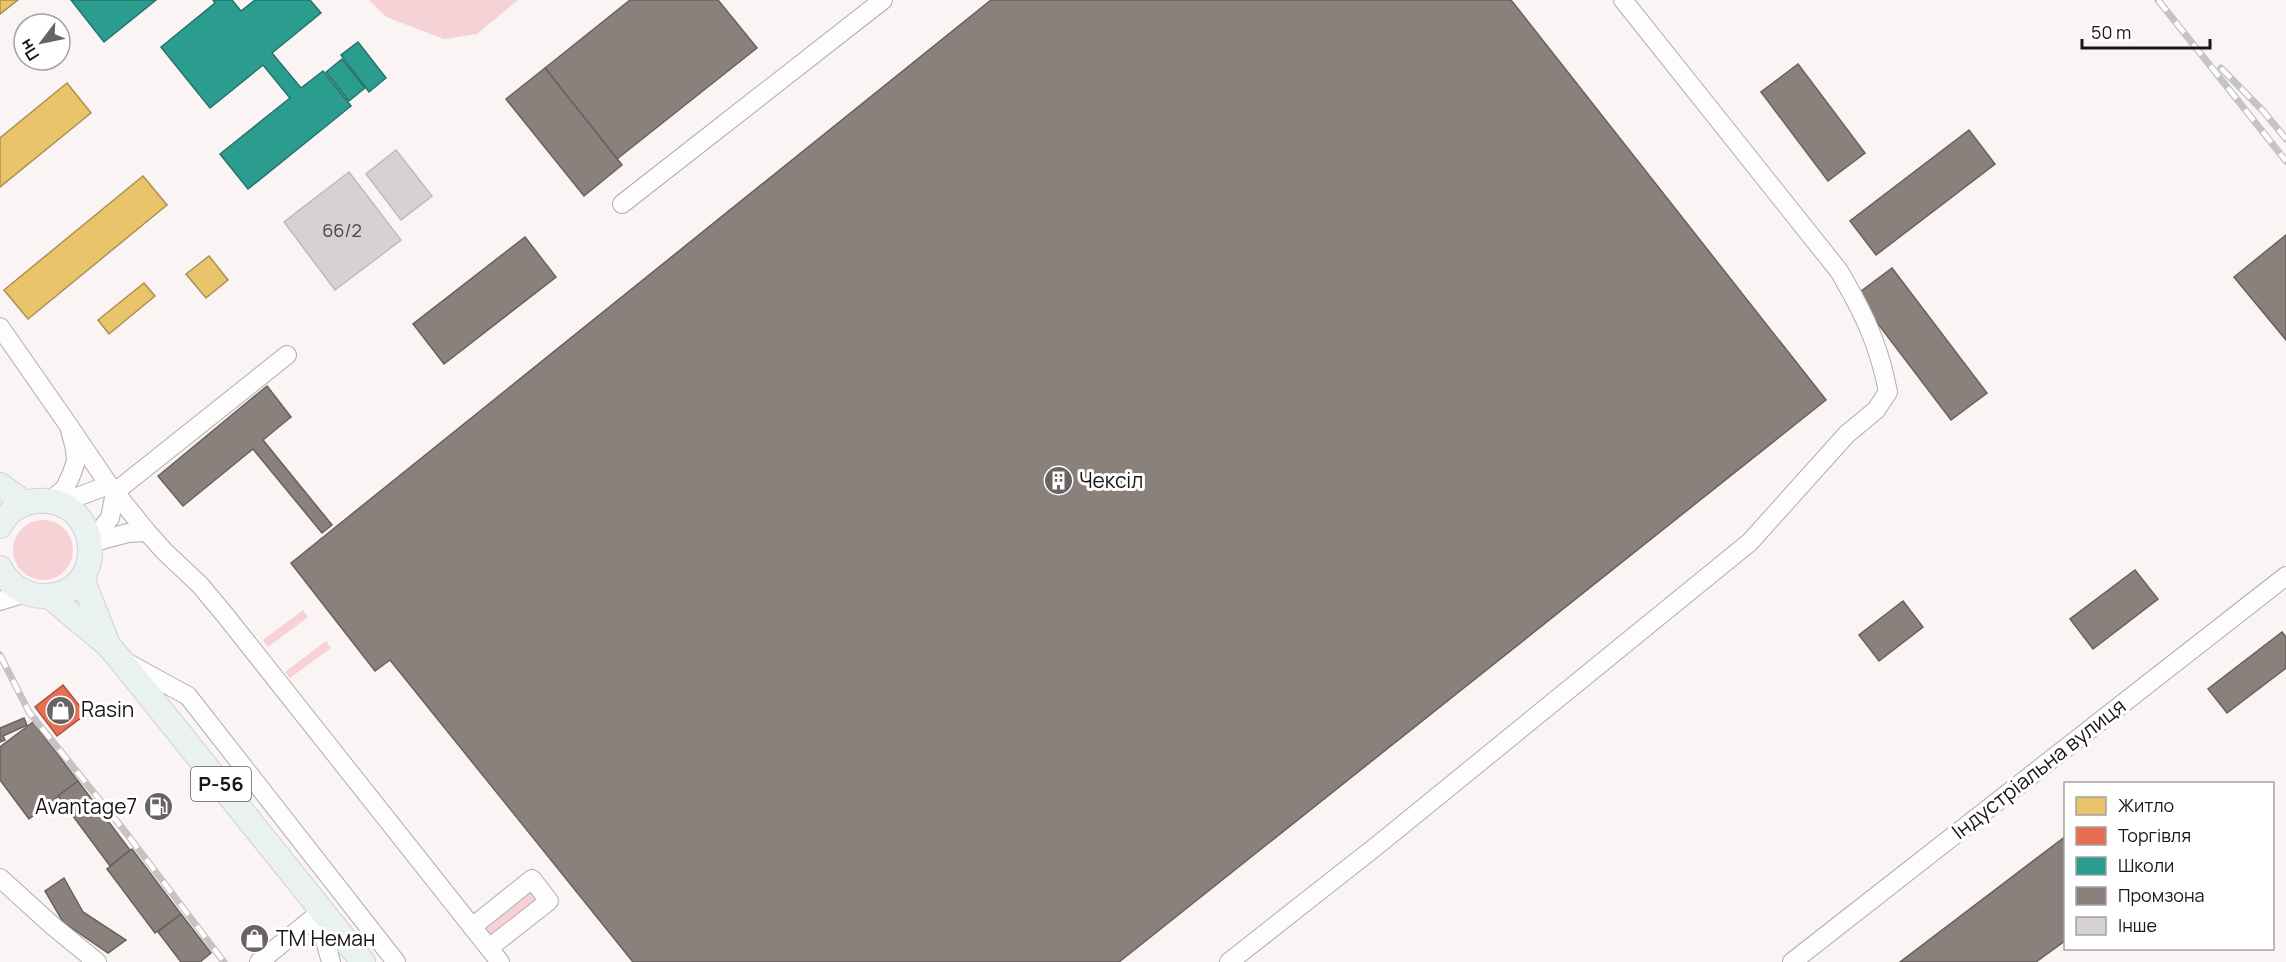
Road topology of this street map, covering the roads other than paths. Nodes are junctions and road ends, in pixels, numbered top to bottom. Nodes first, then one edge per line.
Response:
1 (883, 0) edge
2 (1623, 0) edge
3 (622, 204) dead end
4 (0, 327) edge
5 (287, 355) dead end
6 (69, 426) junction
7 (0, 485) edge
8 (112, 489) junction
9 (54, 502) junction
10 (25, 503) junction
11 (0, 526) edge
12 (147, 532) junction
13 (90, 543) junction
14 (0, 568) edge
15 (2286, 576) edge
16 (82, 578) junction
17 (38, 594) junction
18 (0, 601) edge
19 (114, 651) junction
20 (0, 878) edge
21 (323, 910) junction
22 (472, 927) junction
23 (494, 955) edge
24 (97, 962) edge
25 (259, 962) edge
26 (331, 962) edge
27 (363, 962) edge
28 (396, 962) edge
29 (1229, 962) edge
30 (1792, 962) edge

1 - 3 street
2 - 29 street
4 - 6 street
5 - 8 street
6 - 8 street
6 - 9 street
7 - 10 main road
8 - 9 street
8 - 12 street
8 - 13 street
9 - 10 main road
9 - 13 main road
10 - 11 main road
12 - 13 street
12 - 22 street
13 - 16 main road
14 - 17 main road, Р-56
15 - 30 street, Індустріальна вулиця
16 - 17 main road
16 - 19 main road, Р-56
17 - 18 street
17 - 19 main road, Р-56
19 - 21 main road, Р-56
19 - 28 street
20 - 24 street
21 - 25 street
21 - 26 street
21 - 27 main road, Р-56
22 - 23 street
22 - 23 street

